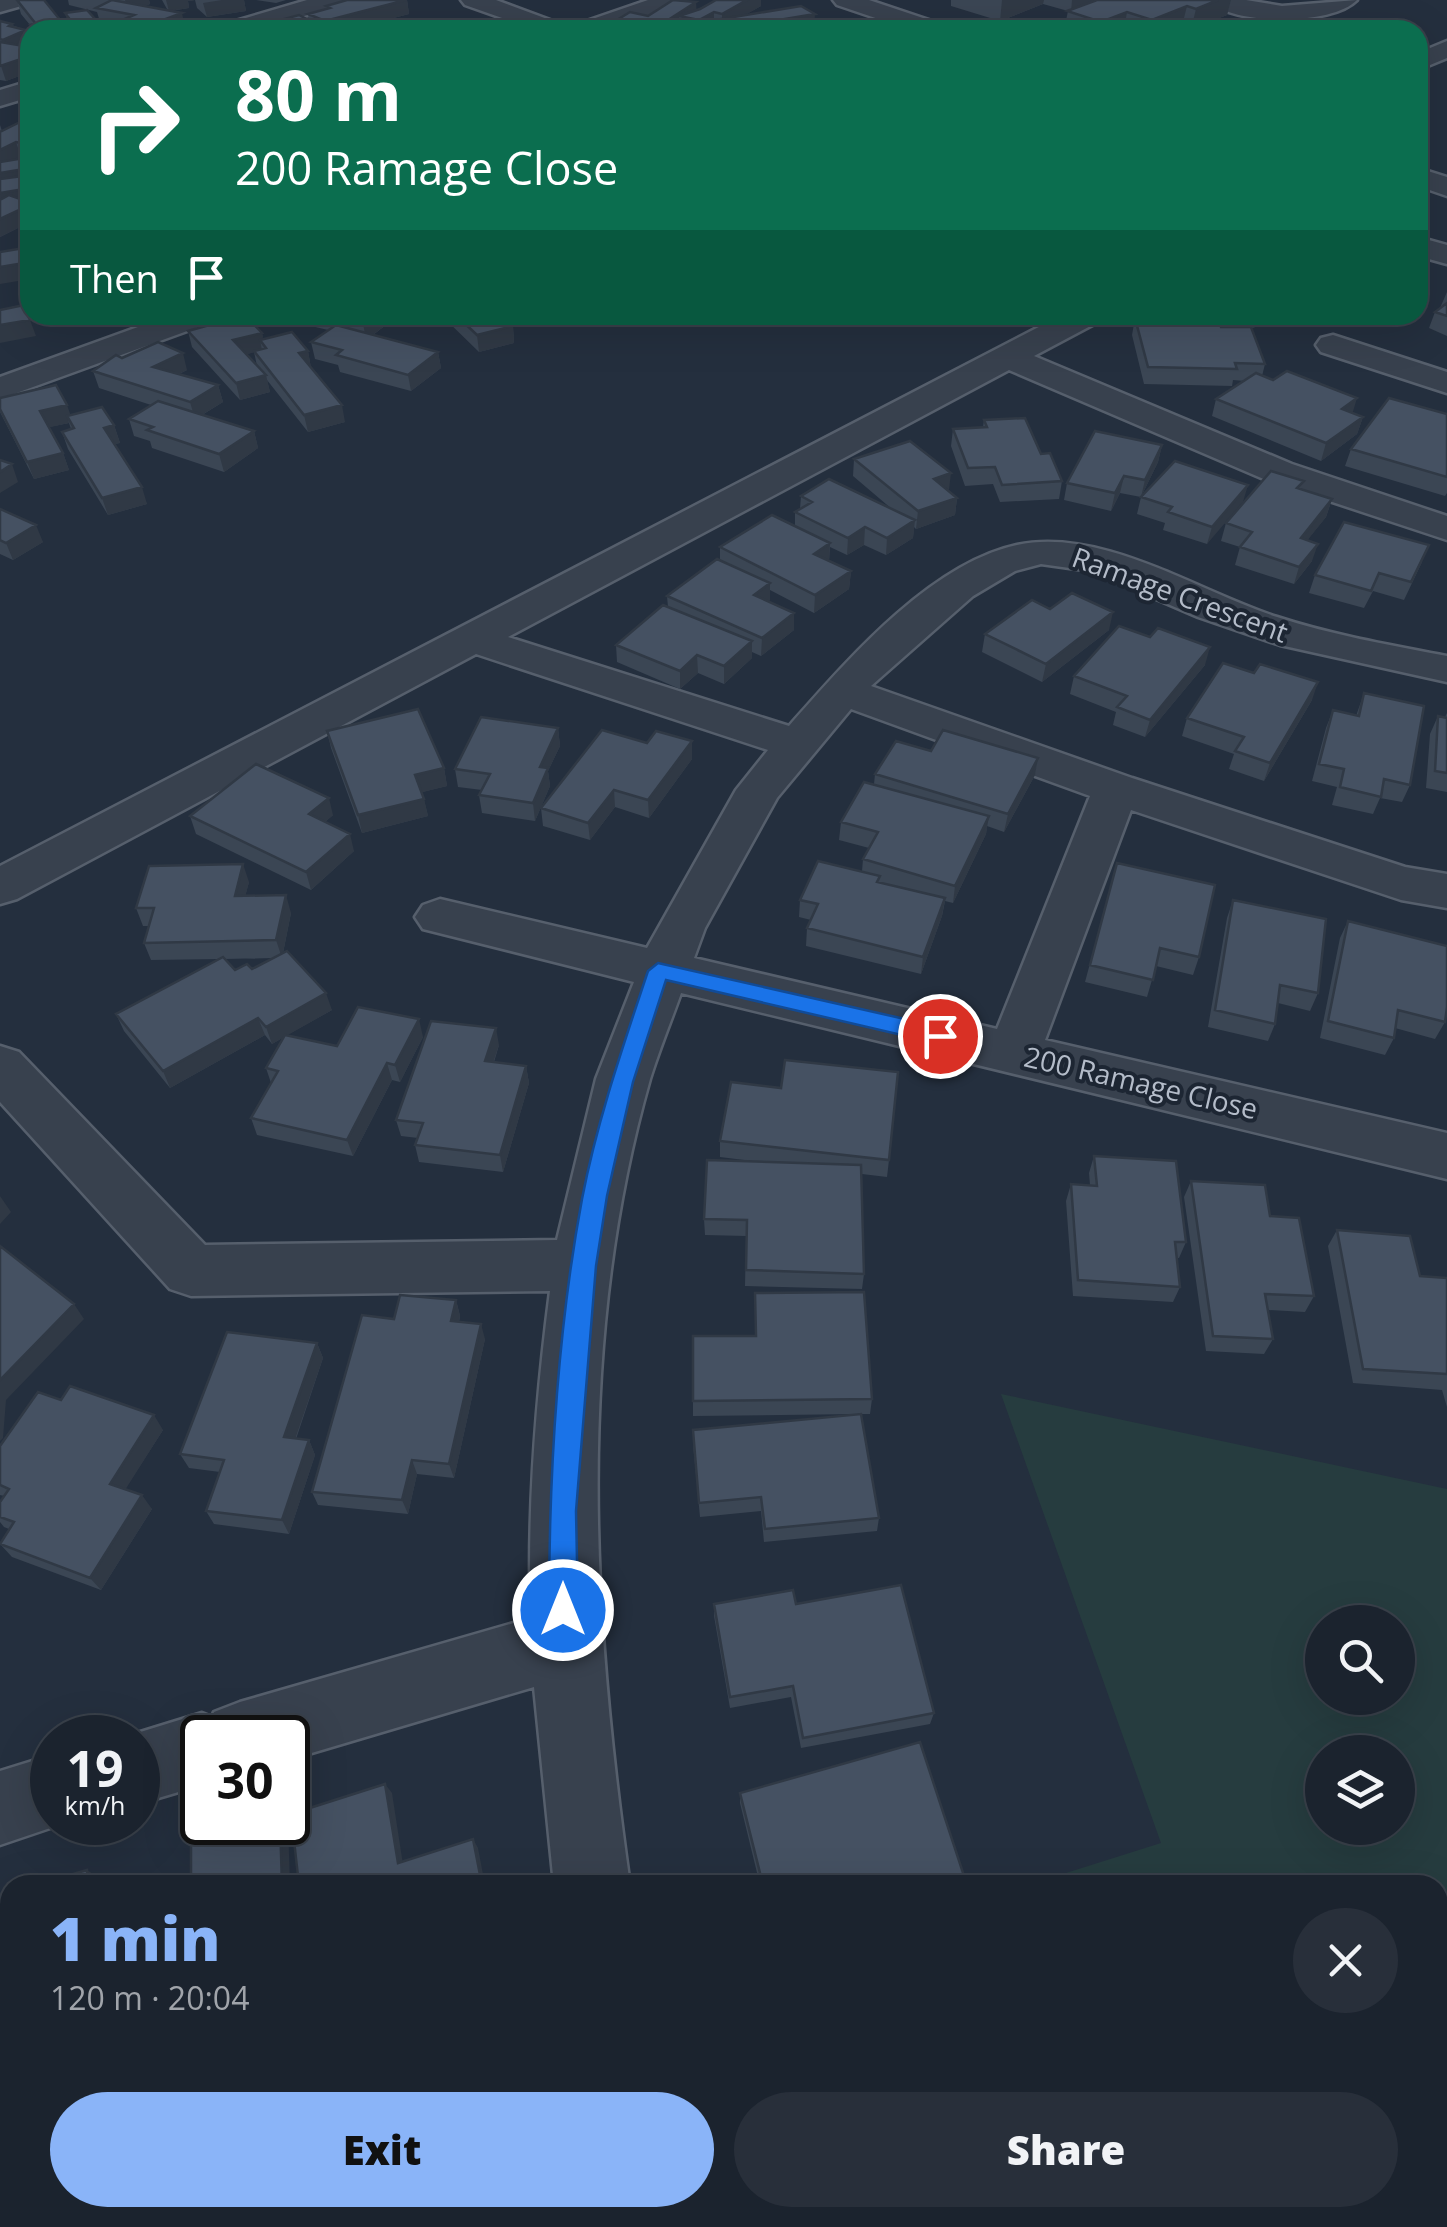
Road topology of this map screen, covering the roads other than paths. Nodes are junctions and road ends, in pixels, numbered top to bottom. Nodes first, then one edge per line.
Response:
1 (18, 0) edge
2 (333, 0) edge
3 (472, 0) edge
4 (610, 0) edge
5 (672, 0) edge
6 (845, 0) edge
7 (1220, 0) edge
8 (1344, 0) edge
9 (0, 4) edge
10 (265, 20) edge
11 (531, 20) edge
12 (563, 20) edge
13 (610, 20) edge
14 (905, 20) edge
15 (174, 325) edge
16 (1069, 325) edge
17 (1334, 344) dead end
18 (1008, 357) junction
19 (1447, 383) edge
20 (0, 389) edge
21 (1447, 528) edge
22 (472, 640) junction
23 (1447, 669) edge
24 (841, 690) junction
25 (794, 742) junction
26 (1116, 789) junction
27 (0, 887) edge
28 (1447, 890) edge
29 (440, 917) dead end
30 (658, 971) junction
31 (1014, 1053) junction
32 (0, 1067) edge
33 (1447, 1156) edge
34 (584, 1266) junction
35 (564, 1644) junction
36 (310, 1718) edge
37 (30, 1799) edge
38 (0, 1808) edge
39 (590, 1875) edge

1 - 9 street
2 - 10 street
3 - 11 street
4 - 12 street
5 - 13 street
6 - 14 street
7 - 8 street
15 - 20 street
16 - 18 street
17 - 19 street
18 - 21 street
18 - 22 street
22 - 25 street
22 - 27 street
23 - 24 street, Ramage Crescent
24 - 25 street, Ramage Crescent
24 - 26 street
25 - 30 street, Ramage Crescent
26 - 28 street
26 - 31 street
29 - 30 street, 200 Ramage Close
30 - 31 street, 200 Ramage Close
30 - 34 street, Ramage Crescent
31 - 33 street, 200 Ramage Close
32 - 34 street
34 - 35 street, Ramage Crescent
35 - 36 street
35 - 39 street, Ramage Crescent
37 - 38 street

